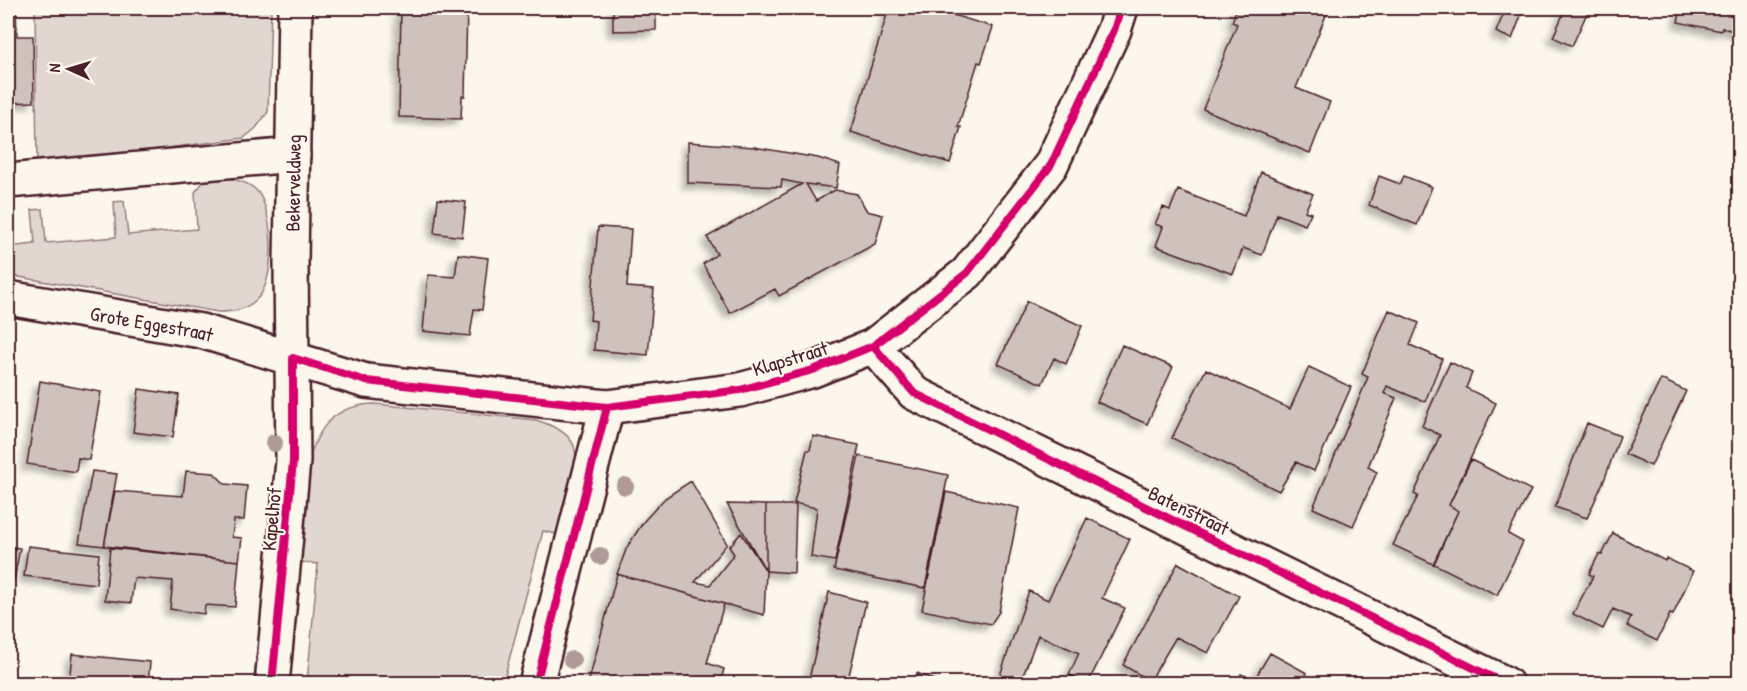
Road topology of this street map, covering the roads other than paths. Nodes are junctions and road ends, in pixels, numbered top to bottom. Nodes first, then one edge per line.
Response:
1 (295, 8) edge
2 (1121, 8) edge
3 (293, 155) junction
4 (8, 181) edge
5 (8, 298) edge
6 (873, 346) junction
7 (293, 358) junction
8 (607, 407) junction
9 (272, 684) edge
10 (536, 684) edge
11 (1506, 684) edge

1 - 3 street, Bekerveldweg
2 - 6 street, Klapstraat
3 - 4 street
3 - 7 street, Bekerveldweg
5 - 7 street, Grote Eggestraat
6 - 8 street, Klapstraat
6 - 11 street, Batenstraat
7 - 8 street, Klapstraat
7 - 9 street, Kapelhof
8 - 10 street

